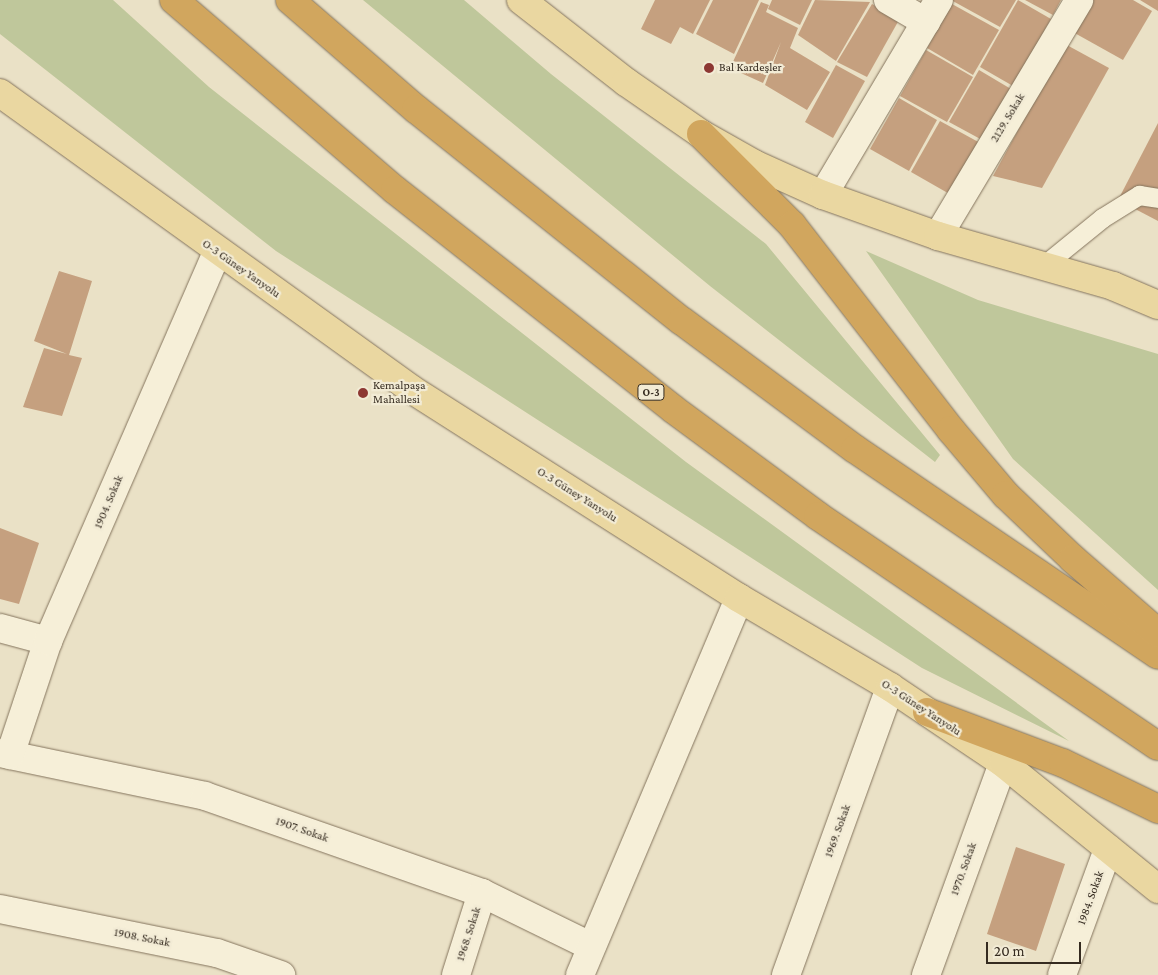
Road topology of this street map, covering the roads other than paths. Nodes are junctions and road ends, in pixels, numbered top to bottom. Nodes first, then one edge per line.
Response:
1 (174, 0) edge
2 (290, 0) edge
3 (888, 0) edge
4 (1078, 0) edge
5 (525, 1) edge
6 (933, 11) edge
7 (0, 85) edge
8 (0, 93) edge
9 (0, 103) edge
10 (35, 120) junction
11 (701, 134) junction
12 (823, 195) junction
13 (1158, 198) edge
14 (938, 236) junction
15 (217, 252) junction
16 (1043, 266) junction
17 (1158, 305) edge
18 (740, 598) junction
19 (0, 628) edge
20 (1158, 633) edge
21 (48, 641) junction
22 (1158, 656) edge
23 (890, 687) junction
24 (928, 712) junction
25 (1158, 746) edge
26 (5, 754) edge
27 (1003, 763) junction
28 (1158, 809) edge
29 (1108, 849) junction
30 (1158, 889) edge
31 (482, 893) junction
32 (0, 909) edge
33 (590, 946) junction
34 (281, 975) edge
35 (456, 975) edge
36 (580, 975) edge
37 (786, 975) edge
38 (926, 975) edge
39 (1062, 975) edge

1 - 25 highway, O-3
2 - 22 highway
3 - 6 street
4 - 14 street, 2129. Sokak
5 - 11 main road
6 - 12 street
7 - 10 main road
8 - 10 main road, O-3 Güney Yanyolu
9 - 10 main road
10 - 15 main road, O-3 Güney Yanyolu
11 - 12 main road
11 - 20 highway
12 - 14 main road
13 - 16 lane
14 - 16 main road
15 - 18 main road, O-3 Güney Yanyolu
15 - 21 street, 1904. Sokak
16 - 17 main road
18 - 23 main road, O-3 Güney Yanyolu
18 - 33 street
19 - 21 street
21 - 26 street, 1904. Sokak
23 - 24 main road, O-3 Güney Yanyolu
23 - 37 street, 1969. Sokak
24 - 27 main road, O-3 Güney Yanyolu
24 - 28 highway
26 - 31 street, 1907. Sokak
27 - 29 main road, O-3 Güney Yanyolu
27 - 38 street, 1970. Sokak
29 - 30 main road, O-3 Güney Yanyolu
29 - 39 street, 1984. Sokak
31 - 33 street, 1907. Sokak
31 - 35 street, 1968. Sokak
32 - 34 street, 1908. Sokak
33 - 36 street

